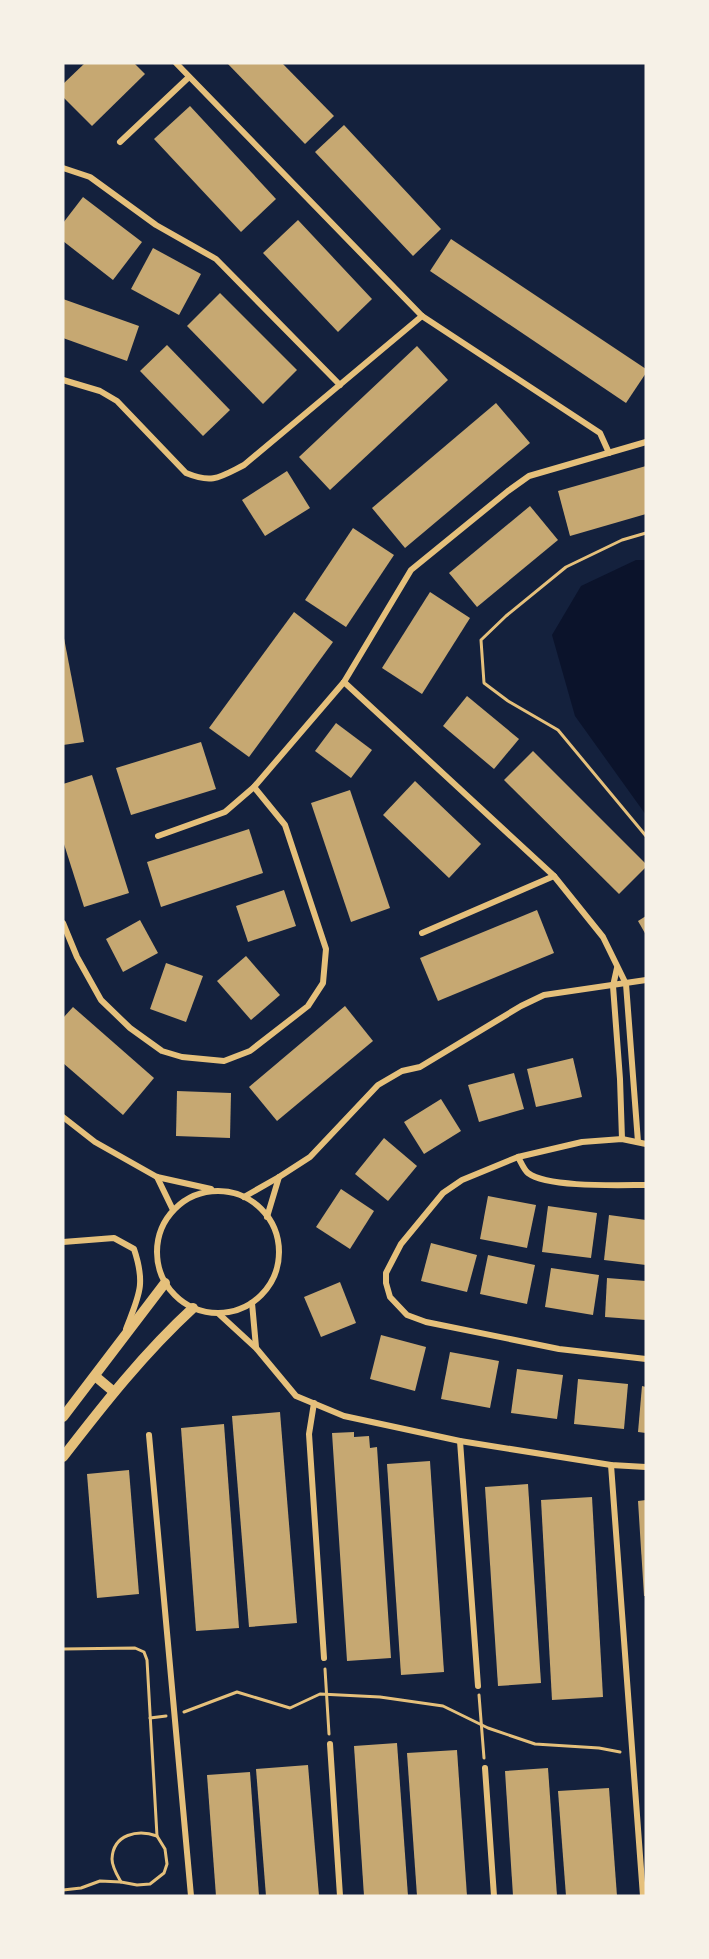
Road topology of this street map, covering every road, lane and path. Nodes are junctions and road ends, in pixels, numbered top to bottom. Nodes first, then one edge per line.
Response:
1 (176, 63) edge
2 (189, 77) junction
3 (120, 142) dead end
4 (63, 168) edge
5 (422, 316) junction
6 (63, 380) edge
7 (340, 385) junction
8 (646, 442) edge
9 (609, 453) junction
10 (646, 533) edge
11 (344, 682) junction
12 (254, 787) junction
13 (158, 836) dead end
14 (646, 837) edge
15 (554, 876) junction
16 (63, 923) edge
17 (422, 933) dead end
18 (617, 967) junction
19 (646, 980) edge
20 (626, 984) junction
21 (613, 986) junction
22 (63, 1117) edge
23 (622, 1139) junction
24 (638, 1142) junction
25 (646, 1144) edge
26 (518, 1157) junction
27 (279, 1177) junction
28 (157, 1178) junction
29 (646, 1185) edge
30 (218, 1191) junction
31 (244, 1197) junction
32 (173, 1210) junction
33 (267, 1216) junction
34 (63, 1242) edge
35 (165, 1283) junction
36 (252, 1303) junction
37 (193, 1308) junction
38 (219, 1314) junction
39 (122, 1341) junction
40 (256, 1348) junction
41 (646, 1359) edge
42 (95, 1376) junction
43 (114, 1392) junction
44 (314, 1403) junction
45 (63, 1417) edge
46 (150, 1435) dead end
47 (460, 1441) junction
48 (63, 1457) edge
49 (611, 1465) junction
50 (646, 1467) edge
51 (63, 1649) edge
52 (324, 1658) joint
53 (478, 1686) joint
54 (327, 1694) junction
55 (175, 1716) junction
56 (481, 1725) junction
57 (330, 1744) joint
58 (620, 1752) dead end
59 (485, 1768) joint
60 (157, 1836) junction
61 (122, 1882) junction
62 (63, 1890) edge
63 (191, 1896) edge
64 (340, 1896) edge
65 (494, 1896) edge
66 (643, 1896) edge

1 - 2 street
2 - 3 street
2 - 5 street
4 - 7 street
5 - 7 street
5 - 9 street
6 - 7 street
8 - 9 street
9 - 11 street
10 - 14 path
11 - 12 street
11 - 15 street
12 - 13 street
12 - 16 street
15 - 17 street
15 - 18 street
18 - 20 street
18 - 21 street
19 - 20 street
20 - 21 street
20 - 24 street
21 - 23 street
21 - 27 street
22 - 28 street
23 - 24 street
23 - 26 street
24 - 25 street
26 - 29 street
26 - 41 street
27 - 31 street
27 - 33 street
28 - 30 street
28 - 32 street
30 - 31 street
30 - 32 street
31 - 33 street
32 - 35 street
33 - 36 street
34 - 39 street
35 - 37 street
35 - 39 street
36 - 38 street
36 - 40 street
37 - 38 street
37 - 43 street
38 - 40 street
39 - 42 street
40 - 44 street
42 - 43 street
42 - 45 street
43 - 48 street
44 - 47 street
44 - 52 street
46 - 55 street
47 - 49 street
47 - 53 street
49 - 50 street
49 - 66 street
51 - 60 path
52 - 54 path
53 - 56 path
54 - 55 path
54 - 56 path
54 - 57 path
55 - 63 street
56 - 58 path
56 - 59 path
57 - 64 street
59 - 65 street
60 - 61 path
60 - 61 path
61 - 62 path

